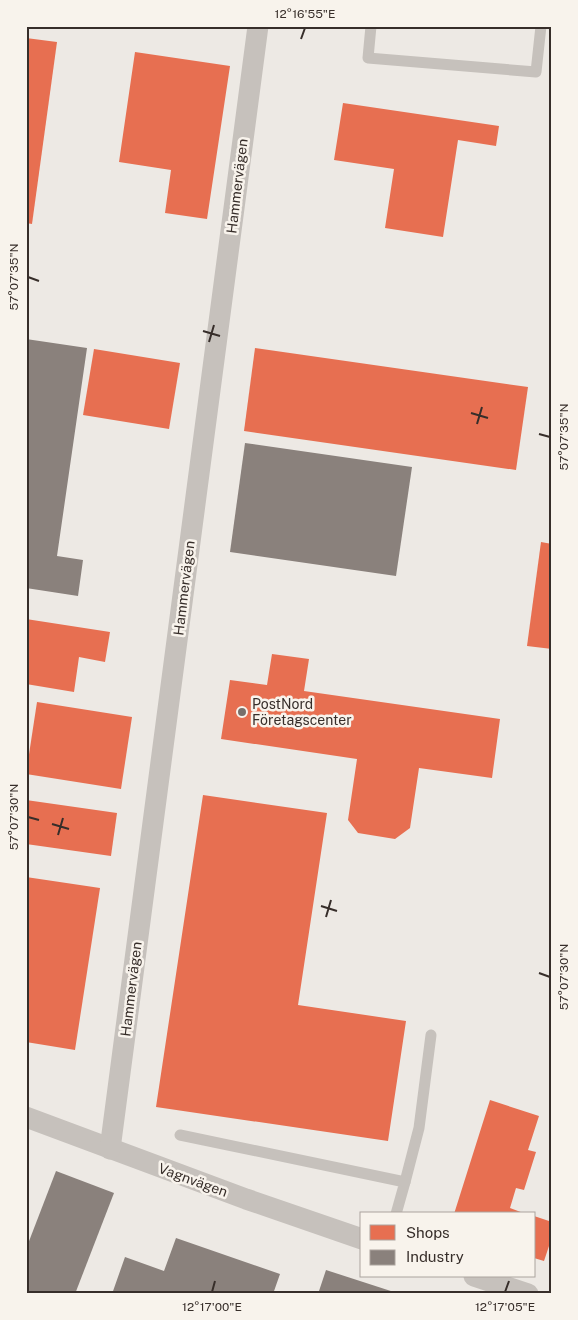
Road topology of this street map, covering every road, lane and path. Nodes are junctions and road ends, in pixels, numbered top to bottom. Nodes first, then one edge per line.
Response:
1 (258, 26) edge
2 (371, 26) edge
3 (541, 26) edge
4 (432, 1035) dead end
5 (26, 1117) edge
6 (180, 1135) dead end
7 (110, 1149) junction
8 (405, 1182) junction
9 (397, 1212) edge
10 (360, 1238) edge
11 (480, 1278) edge
12 (528, 1294) edge

1 - 7 street, Hammervägen
2 - 3 lane
4 - 8 lane
5 - 7 street, Vagnvägen
6 - 8 lane
7 - 10 street, Vagnvägen
8 - 9 lane
11 - 12 street

